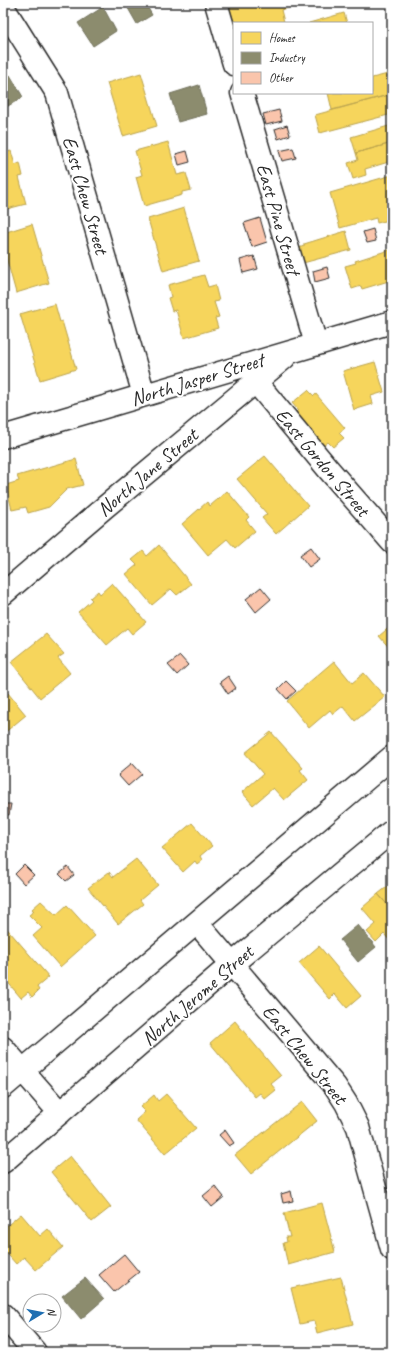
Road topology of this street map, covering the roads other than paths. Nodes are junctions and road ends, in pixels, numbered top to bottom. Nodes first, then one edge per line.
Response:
1 (216, 3) edge
2 (3, 7) edge
3 (233, 61) edge
4 (242, 94) edge
5 (392, 322) edge
6 (316, 344) junction
7 (292, 351) junction
8 (255, 381) junction
9 (144, 395) junction
10 (3, 438) edge
11 (392, 542) edge
12 (3, 594) edge
13 (392, 757) edge
14 (392, 831) edge
15 (196, 923) junction
16 (232, 964) junction
17 (3, 1048) edge
18 (22, 1070) junction
19 (3, 1086) edge
20 (60, 1113) junction
21 (3, 1162) edge
22 (392, 1249) edge
23 (3, 1315) edge
24 (35, 1352) edge

1 - 3 street
2 - 9 street, East Chew Street
4 - 6 street, East Pine Street
5 - 6 street, North Jasper Street
6 - 7 street, North Jasper Street
7 - 8 street, North Jane Street
7 - 9 street, North Jasper Street
8 - 11 street, East Gordon Street
8 - 12 street, North Jane Street
9 - 10 street, North Jasper Street
13 - 15 street
14 - 16 street, North Jerome Street
15 - 16 street, East Chew Street
15 - 18 street
16 - 20 street, North Jerome Street
16 - 22 street, East Chew Street
17 - 18 street
18 - 19 street
18 - 20 street
20 - 21 street, North Jerome Street
23 - 24 street

